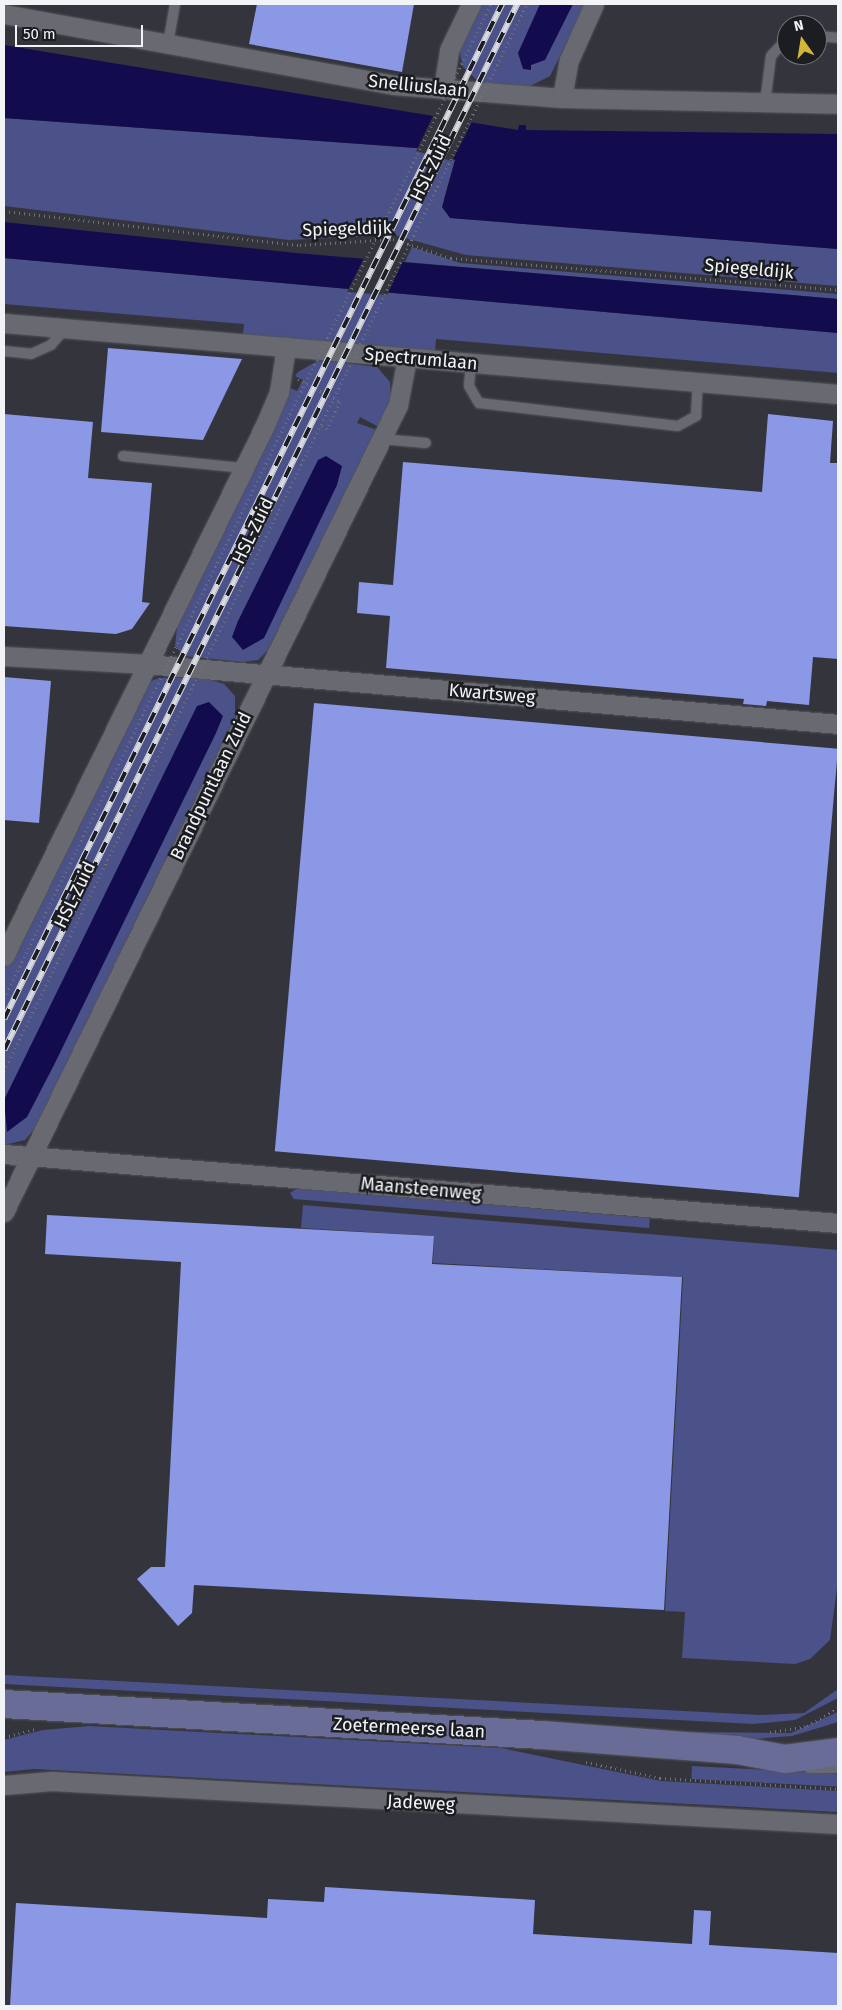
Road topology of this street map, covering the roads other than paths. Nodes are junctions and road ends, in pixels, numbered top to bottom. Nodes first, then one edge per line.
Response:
1 (175, 4) edge
2 (471, 4) edge
3 (594, 4) edge
4 (4, 14) edge
5 (168, 44) junction
6 (777, 50) edge
7 (443, 89) junction
8 (562, 98) junction
9 (765, 103) junction
10 (838, 104) edge
11 (4, 324) edge
12 (65, 328) junction
13 (286, 347) junction
14 (4, 351) edge
15 (407, 358) junction
16 (470, 363) junction
17 (698, 382) junction
18 (838, 394) edge
19 (381, 439) junction
20 (426, 443) dead end
21 (123, 456) dead end
22 (244, 468) junction
23 (4, 656) edge
24 (147, 664) junction
25 (266, 674) junction
26 (838, 724) edge
27 (4, 956) edge
28 (4, 1154) edge
29 (31, 1156) junction
30 (4, 1212) edge
31 (838, 1223) edge
32 (4, 1704) edge
33 (80, 1710) junction
34 (4, 1723) edge
35 (838, 1732) edge
36 (737, 1750) junction
37 (838, 1752) edge
38 (785, 1759) junction
39 (838, 1768) edge
40 (4, 1785) edge
41 (838, 1824) edge

1 - 5 lane
2 - 7 street
3 - 8 street
4 - 5 street, Snelliuslaan
5 - 7 street, Snelliuslaan
6 - 9 lane
7 - 8 street, Snelliuslaan
8 - 9 street, Snelliuslaan
9 - 10 street, Snelliuslaan
11 - 12 street, Spectrumlaan
12 - 13 street, Spectrumlaan
12 - 14 lane
13 - 15 street, Spectrumlaan
13 - 22 street
15 - 16 street, Spectrumlaan
15 - 19 street, Brandpuntlaan Zuid
16 - 17 street, Spectrumlaan
16 - 17 lane
17 - 18 street, Spectrumlaan
19 - 20 lane
19 - 25 street, Brandpuntlaan Zuid
21 - 22 lane
22 - 24 street
23 - 24 street, Kwartsweg
24 - 25 street, Kwartsweg
24 - 27 street
25 - 26 street, Kwartsweg
25 - 29 street, Brandpuntlaan Zuid
28 - 29 street, Maansteenweg
29 - 30 street, Brandpuntlaan Zuid
29 - 31 street, Maansteenweg
32 - 33 street, Zoetermeerse laan
33 - 34 street, Zoetermeerse laan
33 - 36 street, Zoetermeerse laan
35 - 36 street, Zoetermeerse laan
36 - 38 street, Zoetermeerse laan
37 - 38 street, Zoetermeerse laan
38 - 39 lane, Zoetermeerse laan
40 - 41 street, Jadeweg

